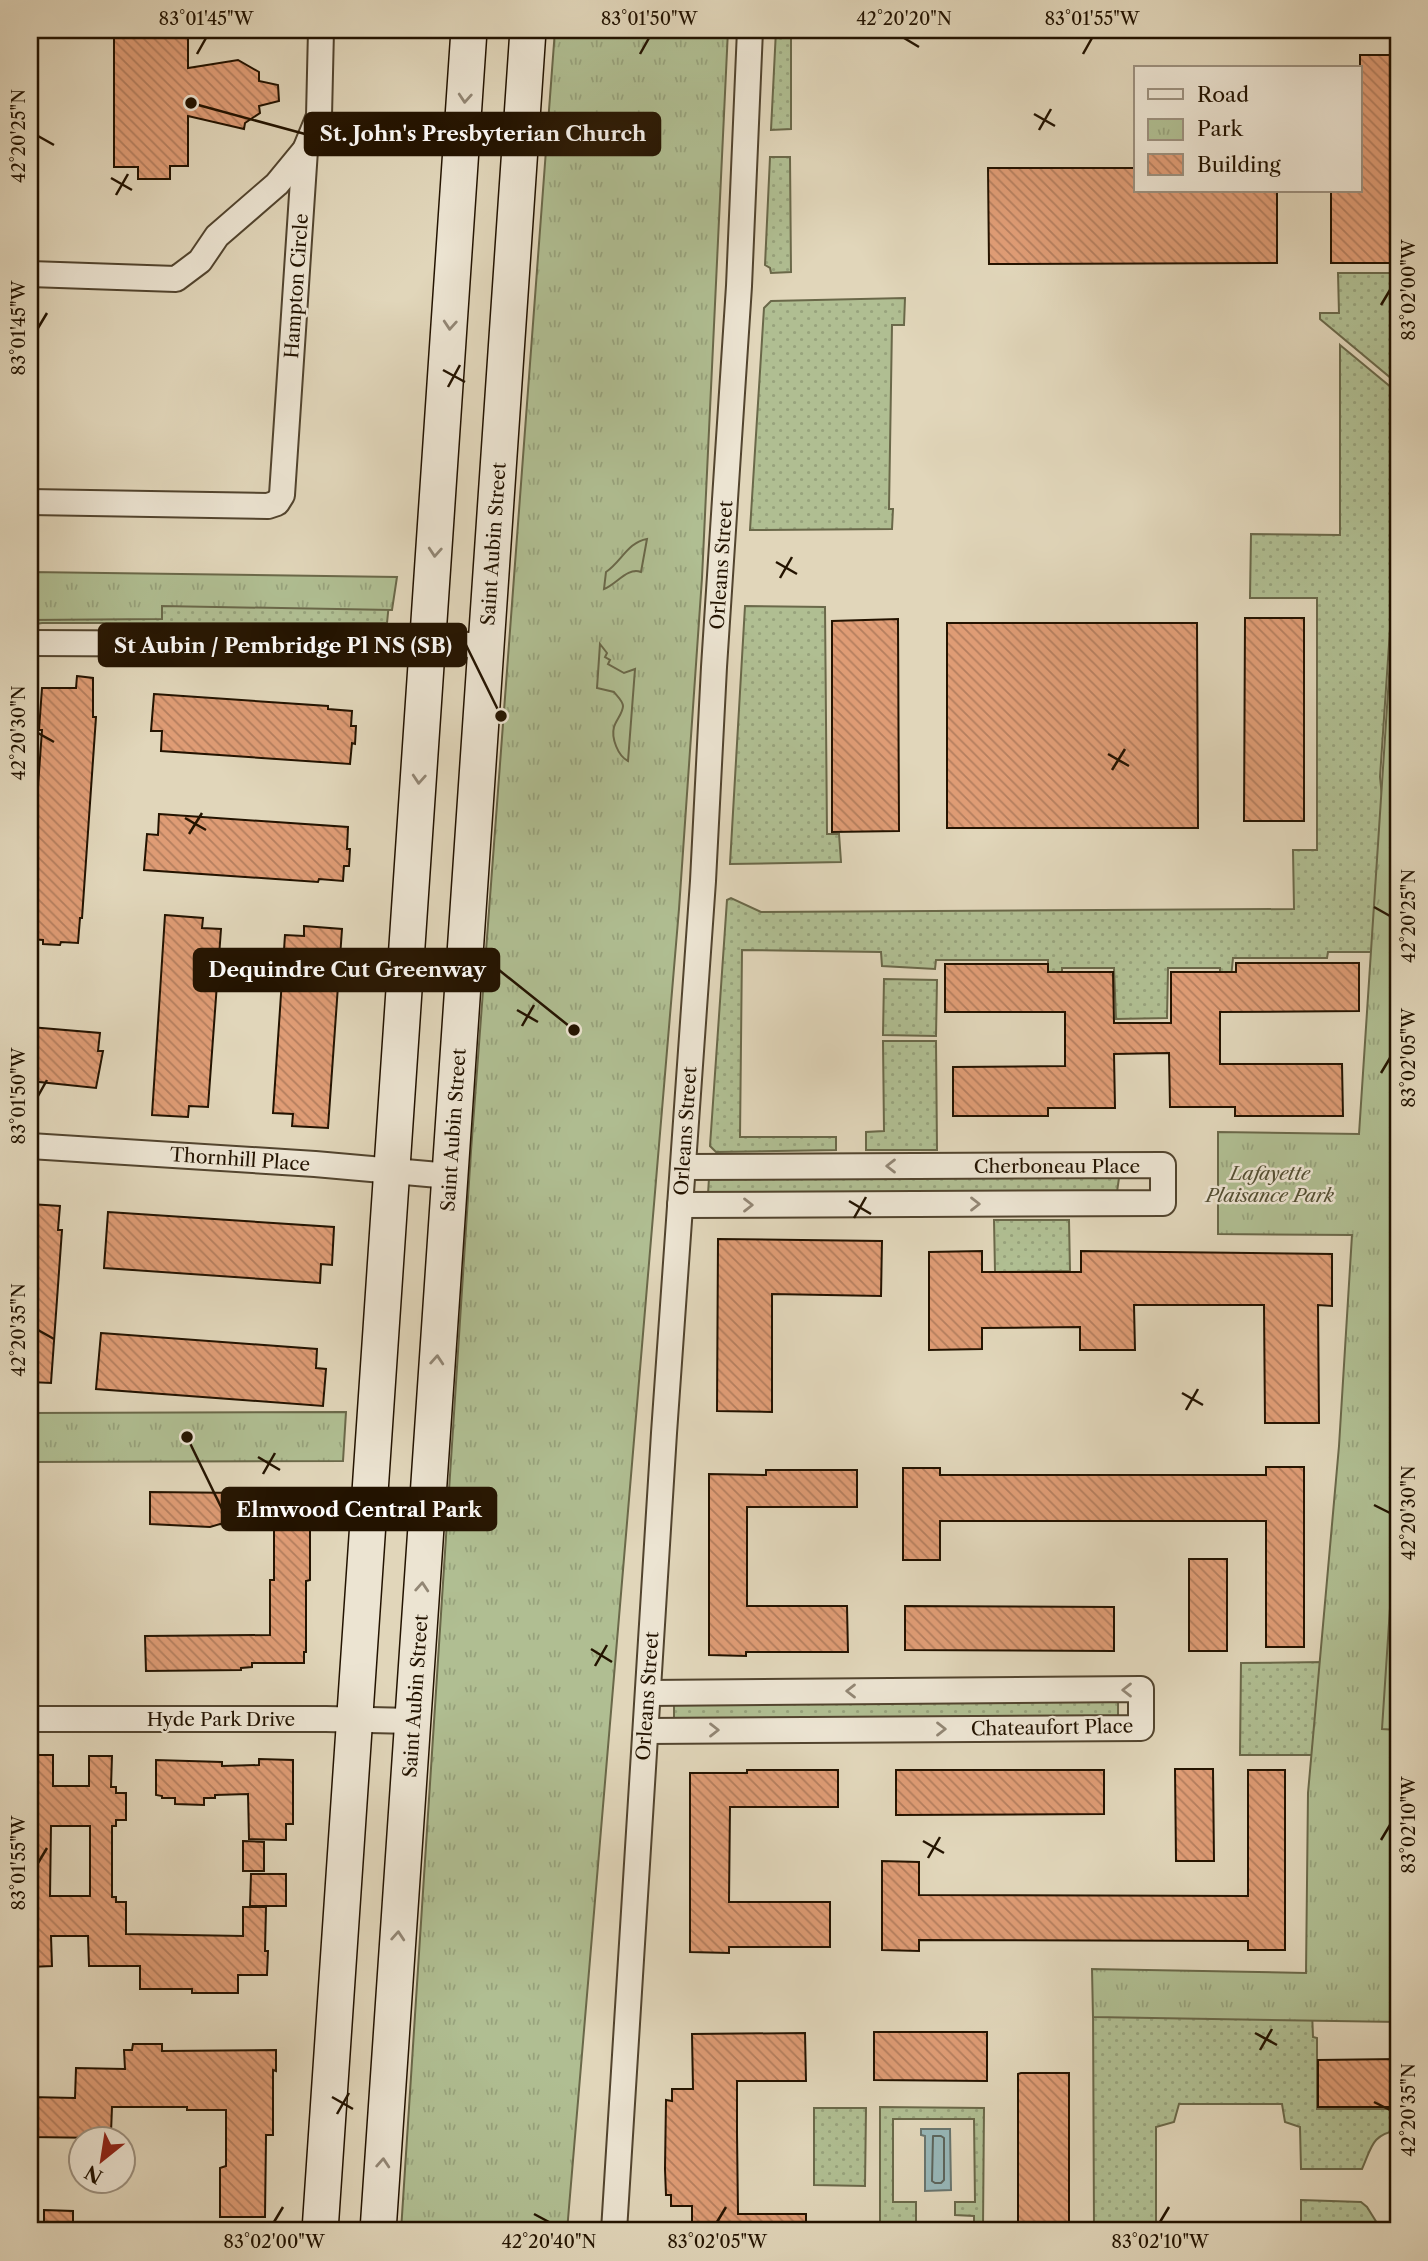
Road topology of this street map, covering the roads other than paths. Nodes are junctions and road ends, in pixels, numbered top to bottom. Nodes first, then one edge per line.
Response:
1 (321, 30) edge
2 (469, 30) edge
3 (528, 30) edge
4 (750, 30) edge
5 (305, 150) junction
6 (30, 274) edge
7 (30, 502) edge
8 (30, 643) edge
9 (428, 644) junction
10 (486, 645) junction
11 (30, 1146) edge
12 (683, 1167) junction
13 (392, 1172) junction
14 (450, 1176) junction
15 (680, 1205) junction
16 (648, 1692) junction
17 (30, 1719) edge
18 (355, 1719) junction
19 (413, 1721) junction
20 (646, 1731) junction
21 (320, 2231) edge
22 (378, 2231) edge
23 (614, 2231) edge

1 - 5 street
2 -> 9 main road
3 - 10 main road, Saint Aubin Street
4 - 12 street, Orleans Street
5 - 6 street
5 - 7 street, Hampton Circle
8 - 9 street
9 - 10 street
9 -> 13 main road
10 - 14 main road, Saint Aubin Street
11 - 13 street, Thornhill Place
12 - 15 street, Orleans Street
15 -> 12 street, Cherboneau Place
13 - 14 street, Thornhill Place
13 - 18 main road
19 -> 14 main road, Saint Aubin Street
15 - 16 street, Orleans Street
16 - 20 street, Orleans Street
20 -> 16 street, Chateaufort Place
17 - 18 street, Hyde Park Drive
18 - 19 street, Hyde Park Drive
18 - 21 main road
22 -> 19 main road, Saint Aubin Street
20 - 23 street, Orleans Street

